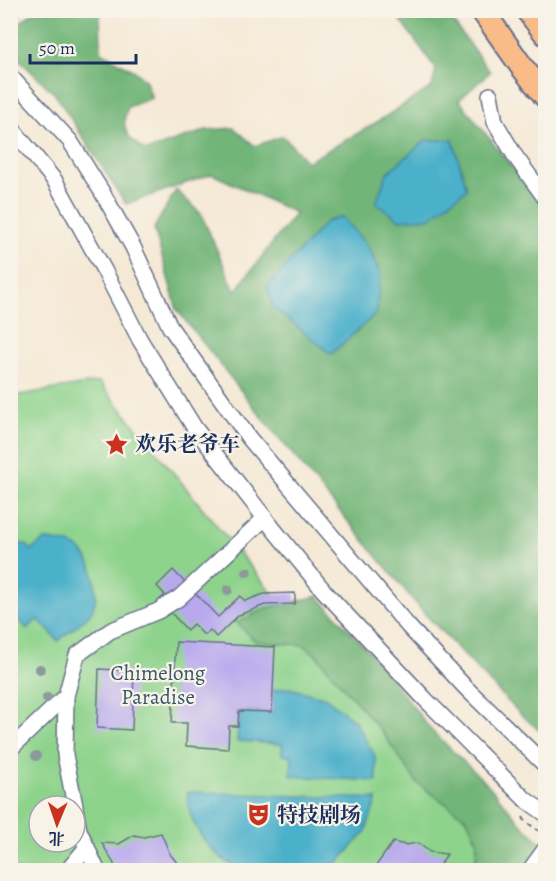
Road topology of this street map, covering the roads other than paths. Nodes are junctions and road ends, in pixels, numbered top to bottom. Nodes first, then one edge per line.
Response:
1 (473, 10) edge
2 (482, 10) edge
3 (527, 10) edge
4 (543, 10) edge
5 (546, 15) edge
6 (546, 34) edge
7 (522, 67) junction
8 (10, 76) edge
9 (490, 94) dead end
10 (546, 97) edge
11 (10, 126) edge
12 (546, 199) edge
13 (265, 518) junction
14 (66, 696) junction
15 (10, 749) edge
16 (546, 766) edge
17 (72, 794) edge
18 (546, 814) edge
19 (87, 847) edge
20 (546, 848) edge
21 (81, 854) edge
22 (68, 870) edge
23 (97, 870) edge
24 (530, 870) edge

1 - 7 highway
2 - 7 highway
3 - 6 highway
4 - 5 highway
7 - 10 highway
8 - 16 street
9 - 12 street
11 - 13 street
13 - 14 street
13 - 18 street
14 - 15 street
14 - 17 street
19 - 23 street
20 - 24 street
21 - 22 street

